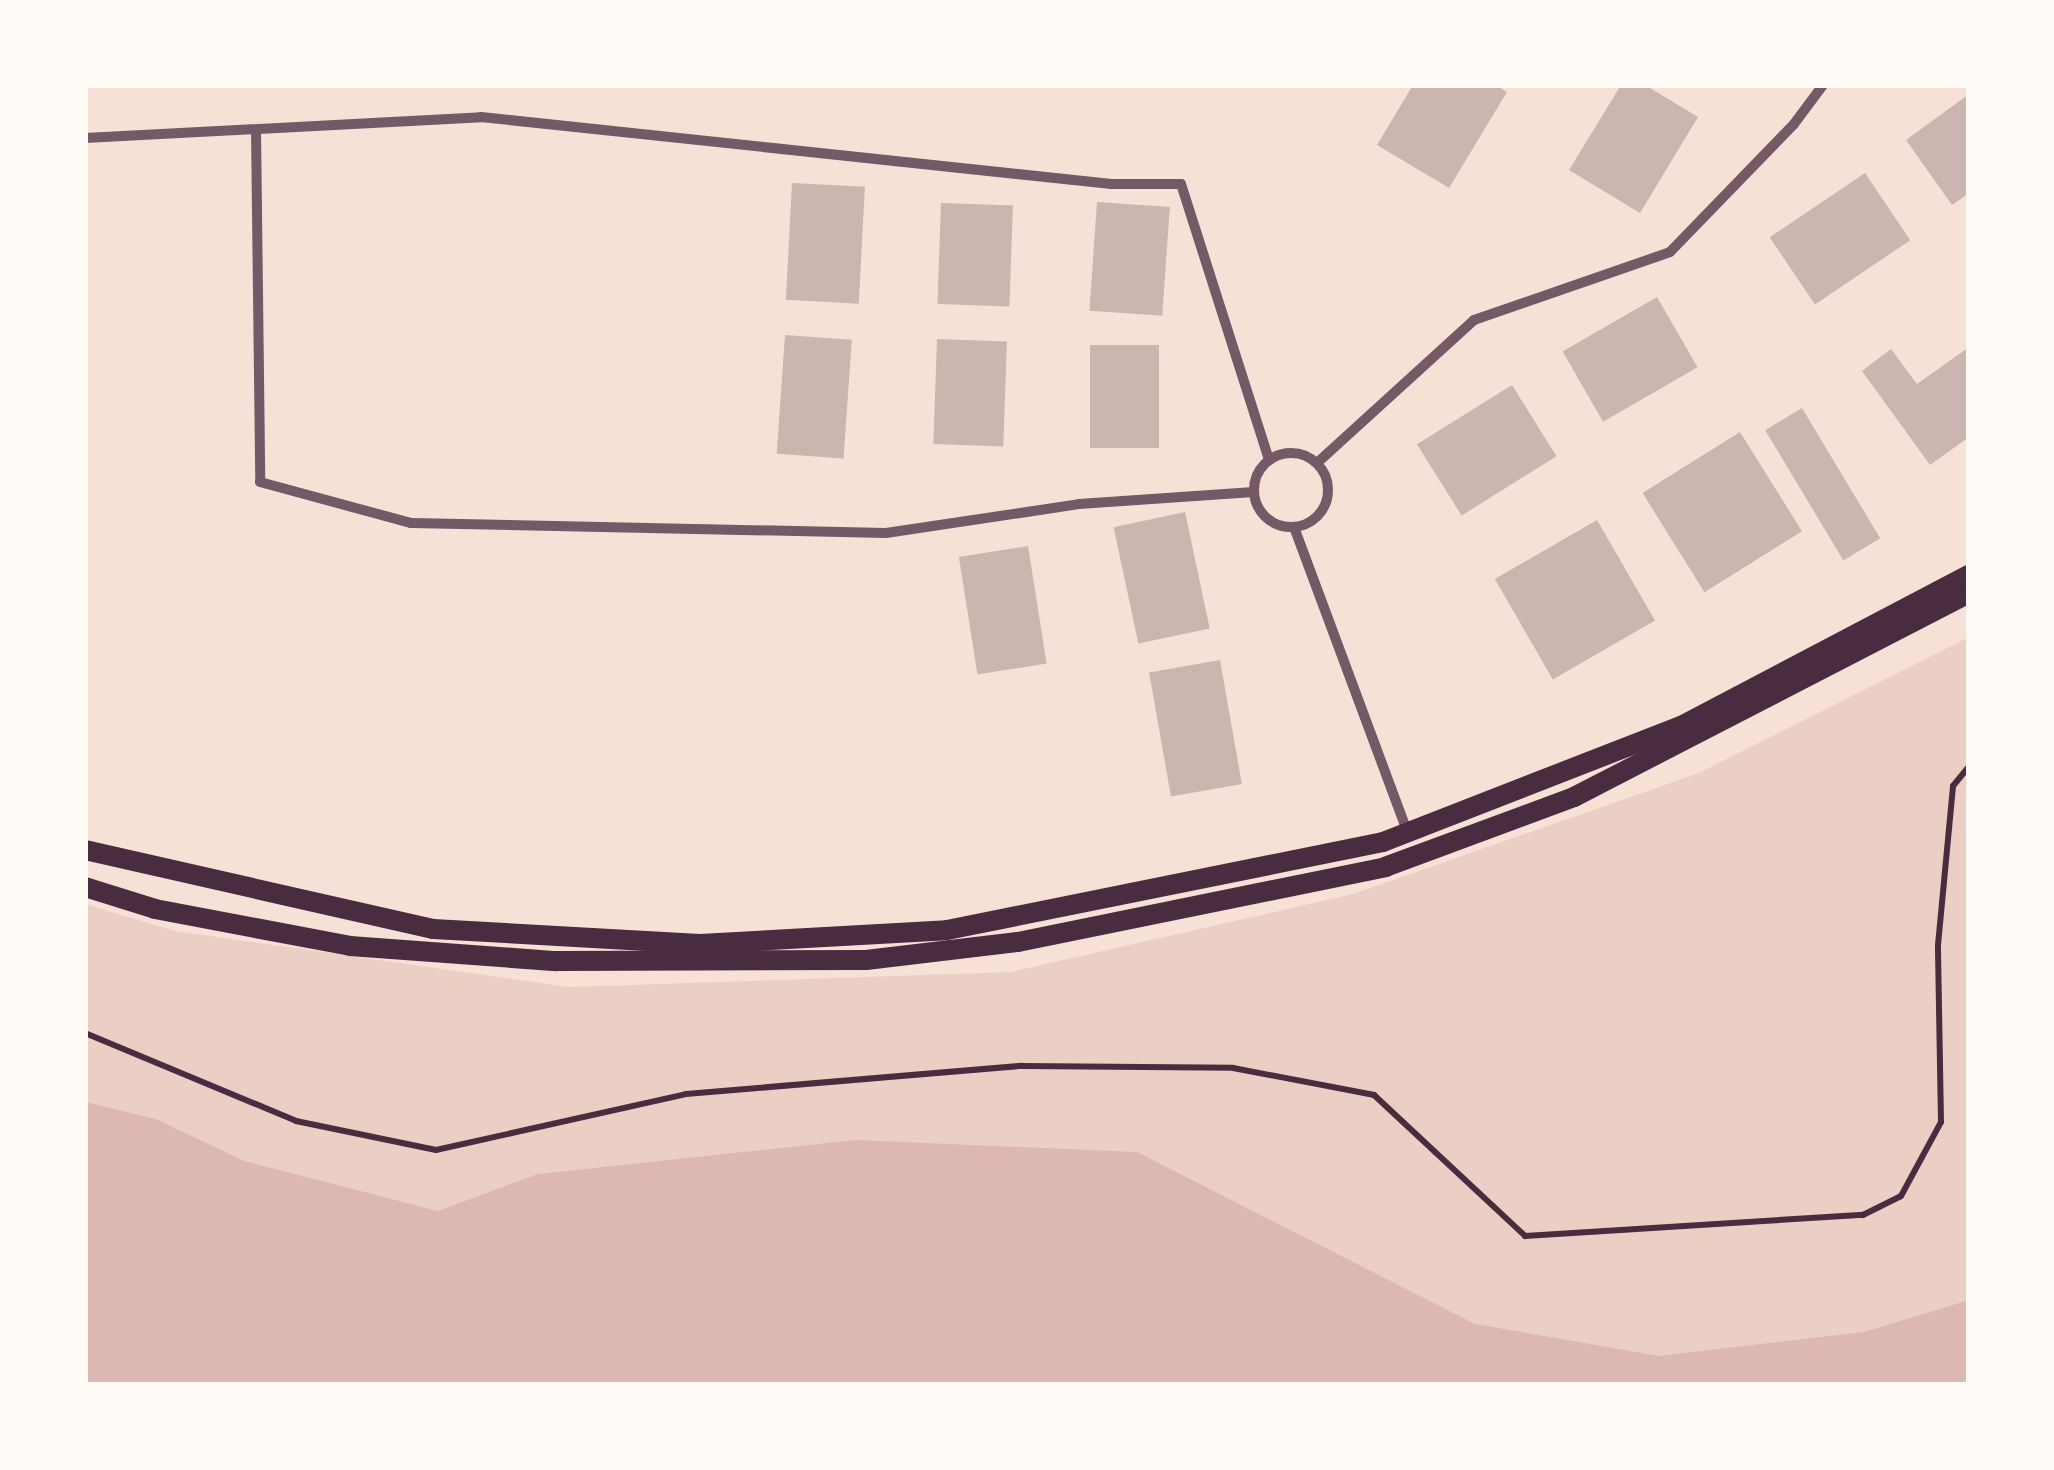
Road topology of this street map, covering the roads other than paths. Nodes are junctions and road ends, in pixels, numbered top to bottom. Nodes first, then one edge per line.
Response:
1 (1823, 85) edge
2 (256, 130) junction
3 (85, 138) edge
4 (1270, 460) junction
5 (1317, 463) junction
6 (1254, 492) junction
7 (1294, 527) junction
8 (1969, 575) edge
9 (1969, 593) edge
10 (1408, 833) junction
11 (85, 850) edge
12 (85, 888) edge

1 - 5 street
2 - 3 street
2 - 4 street
2 - 6 street
4 - 5 street
4 - 6 street
5 - 7 street
6 - 7 street
7 - 10 street
8 - 10 main road
9 - 12 main road
10 - 11 main road

